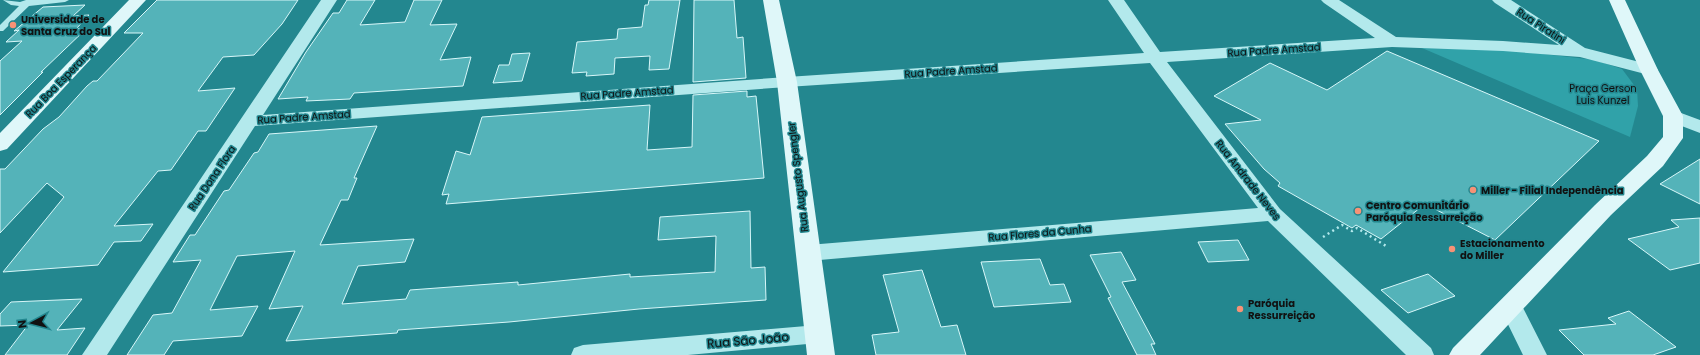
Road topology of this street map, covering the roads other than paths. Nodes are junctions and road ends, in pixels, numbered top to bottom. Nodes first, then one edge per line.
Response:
1 (7, 0) edge
2 (65, 0) edge
3 (138, 0) edge
4 (329, 0) edge
5 (771, 0) edge
6 (1116, 0) edge
7 (1329, 0) edge
8 (1500, 0) edge
9 (1617, 0) edge
10 (29, 2) edge
11 (0, 29) edge
12 (1392, 42) junction
13 (1581, 52) junction
14 (1155, 58) junction
15 (1649, 70) junction
16 (787, 82) junction
17 (1673, 116) junction
18 (250, 121) junction
19 (1700, 127) edge
20 (0, 145) edge
21 (1273, 214) junction
22 (808, 252) junction
23 (1511, 306) junction
24 (820, 344) edge
25 (94, 355) edge
26 (583, 355) edge
27 (1422, 355) edge
28 (1463, 355) edge
29 (1535, 355) edge

1 - 10 lane
2 - 10 lane
3 - 20 street, Rua Boa Esperança
4 - 18 street, Rua Dona Flora
5 - 16 street, Rua Augusto Spengler
6 - 14 street, Rua Andrade Neves
7 - 12 street
8 - 13 street, Rua Piratini
9 - 15 street
10 - 11 lane
12 - 13 street, Rua Padre Amstad
12 - 14 street, Rua Padre Amstad
13 - 15 street, Rua Padre Amstad
14 - 16 street, Rua Padre Amstad
14 - 21 street, Rua Andrade Neves
15 - 17 street
16 - 18 street, Rua Padre Amstad
16 - 22 street, Rua Augusto Spengler
17 - 19 street
17 - 23 street
18 - 25 street, Rua Dona Flora
21 - 22 street, Rua Flores da Cunha
21 - 27 street, Rua Andrade Neves
22 - 24 street, Rua Augusto Spengler
23 - 28 street
23 - 29 street
24 - 26 street, Rua São João

